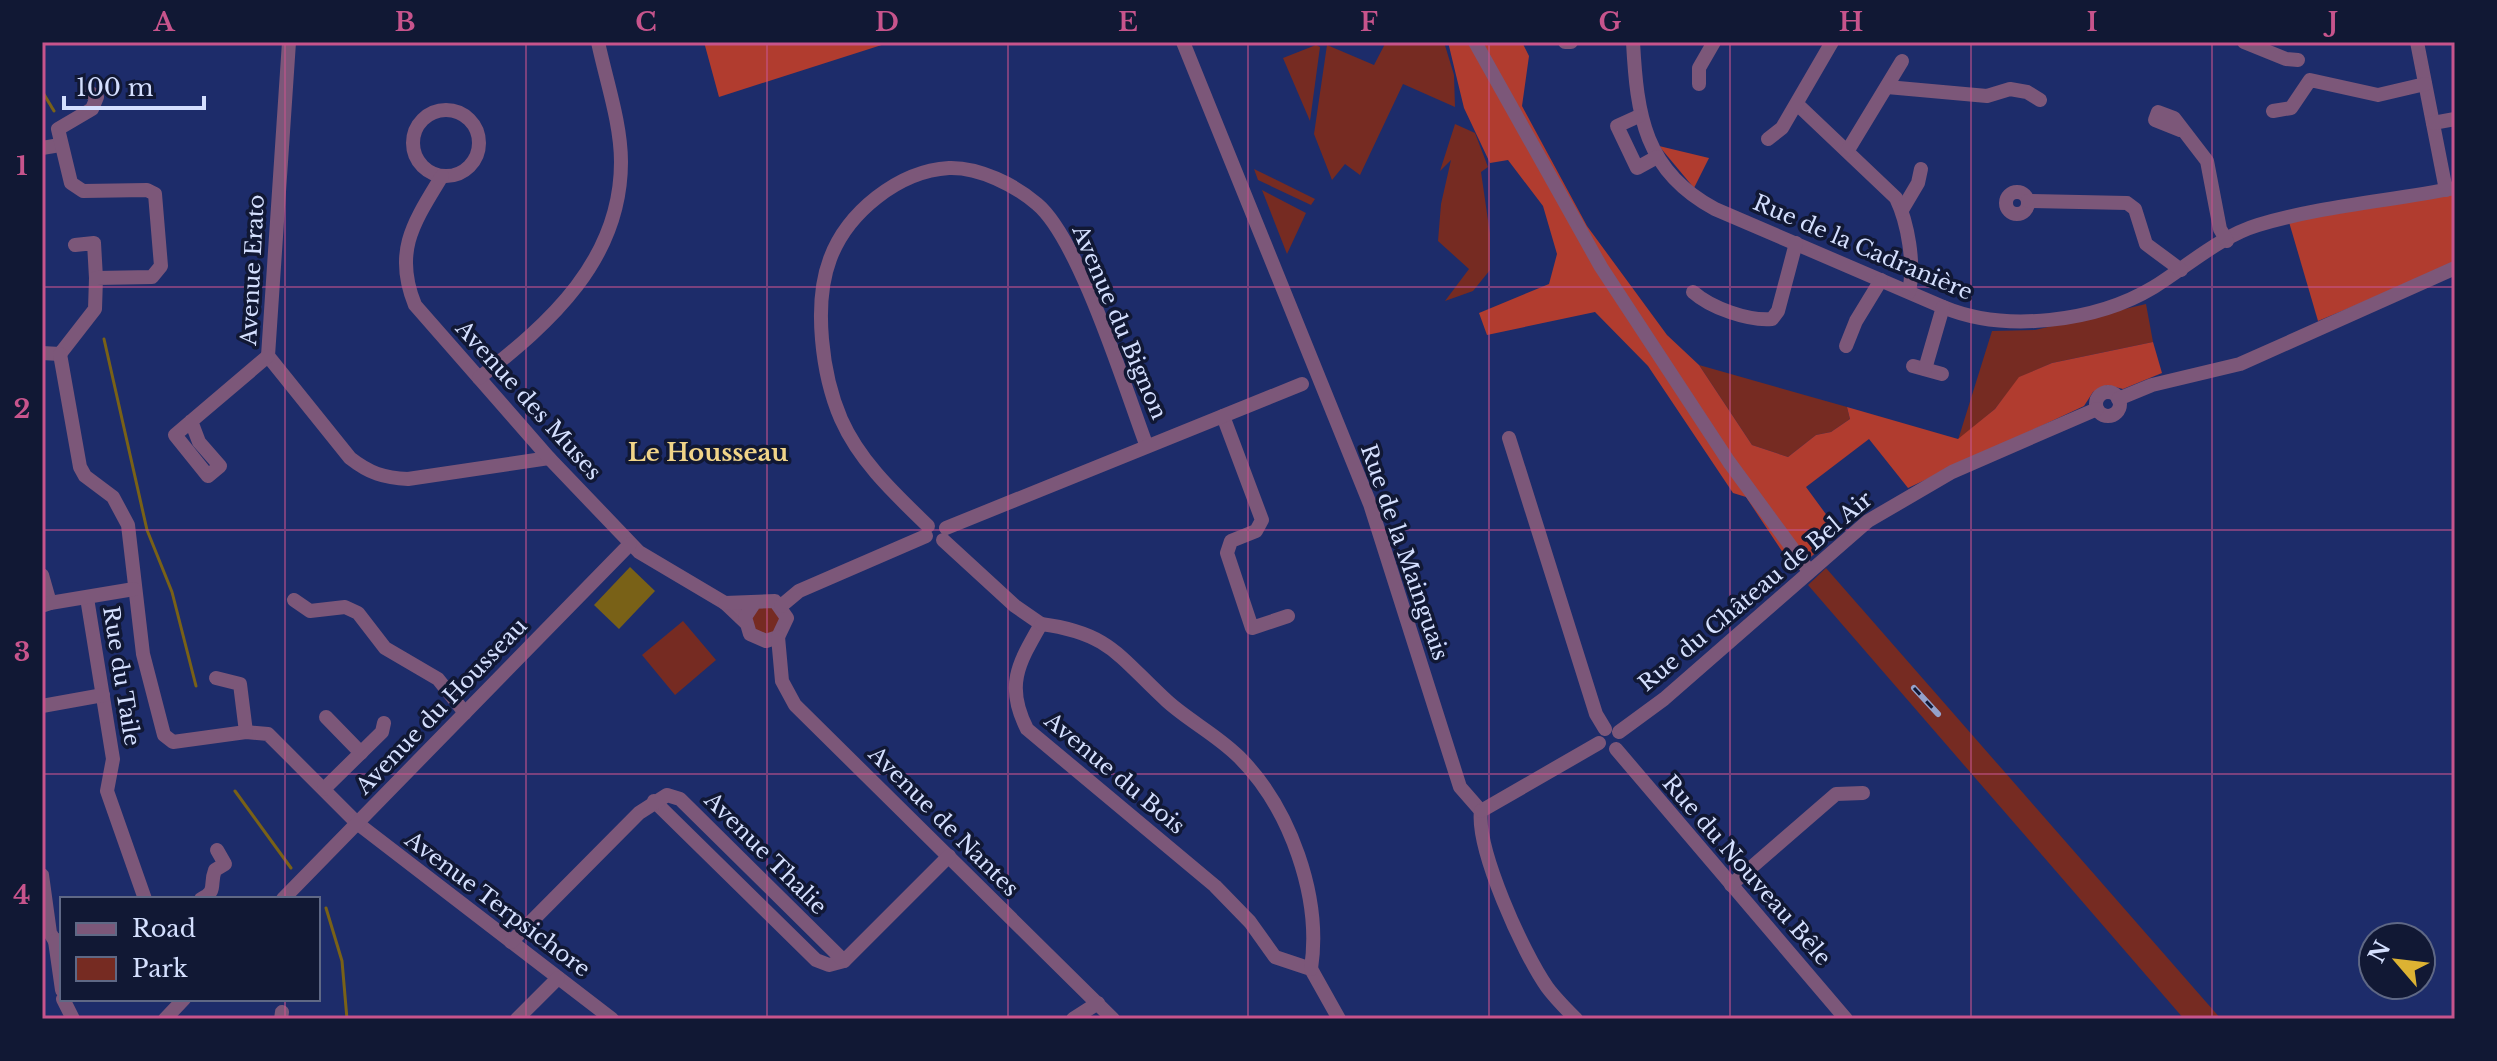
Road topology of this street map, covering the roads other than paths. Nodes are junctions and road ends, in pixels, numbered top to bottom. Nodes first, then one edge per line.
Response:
1 (289, 42) edge
2 (598, 42) edge
3 (1183, 42) edge
4 (1475, 42) edge
5 (1565, 42) edge
6 (1571, 42) edge
7 (1633, 42) edge
8 (1714, 42) edge
9 (1832, 42) edge
10 (2244, 42) edge
11 (2417, 42) edge
12 (2298, 60) dead end
13 (1902, 61) dead end
14 (1699, 84) dead end
15 (2425, 84) junction
16 (1887, 87) junction
17 (86, 90) dead end
18 (2040, 100) dead end
19 (1797, 104) junction
20 (2273, 111) dead end
21 (1639, 116) junction
22 (2455, 119) edge
23 (2433, 123) junction
24 (2180, 130) dead end
25 (1768, 139) dead end
26 (60, 145) junction
27 (42, 148) edge
28 (1848, 150) junction
29 (1657, 157) junction
30 (1921, 169) dead end
31 (442, 176) junction
32 (2450, 189) edge
33 (2028, 201) dead end
34 (1902, 210) junction
35 (2227, 241) junction
36 (1796, 243) junction
37 (75, 245) dead end
38 (2455, 268) edge
39 (2181, 270) junction
40 (96, 278) junction
41 (1881, 280) junction
42 (1693, 292) dead end
43 (1909, 292) junction
44 (1943, 307) junction
45 (1846, 346) dead end
46 (42, 353) edge
47 (60, 354) junction
48 (268, 356) junction
49 (1942, 374) dead end
50 (479, 378) junction
51 (1302, 384) dead end
52 (1223, 416) junction
53 (191, 421) dead end
54 (1509, 438) dead end
55 (1146, 444) junction
56 (549, 458) junction
57 (927, 531) junction
58 (944, 534) junction
59 (630, 544) junction
60 (1809, 571) junction
61 (42, 575) edge
62 (134, 589) junction
63 (87, 598) junction
64 (294, 600) dead end
65 (755, 602) junction
66 (725, 603) junction
67 (46, 604) edge
68 (781, 606) junction
69 (1288, 616) dead end
70 (745, 622) junction
71 (1041, 624) junction
72 (778, 637) junction
73 (216, 678) dead end
74 (103, 695) junction
75 (42, 706) edge
76 (465, 713) junction
77 (326, 717) dead end
78 (384, 723) dead end
79 (246, 732) junction
80 (1608, 735) junction
81 (361, 753) junction
82 (324, 789) junction
83 (1863, 793) dead end
84 (654, 801) junction
85 (1481, 811) junction
86 (357, 823) junction
87 (217, 850) dead end
88 (949, 856) junction
89 (42, 875) edge
90 (1731, 885) junction
91 (144, 897) edge
92 (206, 897) edge
93 (285, 897) edge
94 (58, 941) edge
95 (511, 942) junction
96 (844, 961) junction
97 (60, 966) edge
98 (1311, 969) junction
99 (558, 978) junction
100 (64, 1001) edge
101 (1098, 1003) junction
102 (73, 1019) edge
103 (517, 1019) edge
104 (612, 1019) edge
105 (1073, 1019) edge
106 (1113, 1019) edge
107 (1339, 1019) edge
108 (1576, 1019) edge
109 (1846, 1019) edge

1 - 48 street, Avenue Erato
2 - 50 street
3 - 85 street, Rue de la Mainguais
4 - 60 street
5 - 6 street
7 - 21 street, Rue de la Cadranière
8 - 14 street
9 - 19 street
10 - 12 street
11 - 15 street
13 - 16 street
15 - 20 street
15 - 23 street
16 - 18 street
16 - 28 street
17 - 26 street
19 - 25 street
19 - 28 street
21 - 29 street, Rue de la Cadranière
21 - 29 street
22 - 23 street
23 - 32 street
24 - 35 street
26 - 27 street
26 - 40 street
28 - 34 street
29 - 36 street, Rue de la Cadranière
30 - 34 street
31 - 31 street, Avenue des Muses
31 - 50 street, Avenue des Muses
32 - 35 street, Rue de la Cadranière
33 - 39 street
34 - 43 street
35 - 39 street, Rue de la Cadranière
36 - 41 street, Rue de la Cadranière
36 - 42 street
37 - 40 street
38 - 60 street, Rue du Château de Bel Air
39 - 44 street, Rue de la Cadranière
40 - 47 street
41 - 43 street, Rue de la Cadranière
41 - 45 street
43 - 44 street, Rue de la Cadranière
44 - 49 street
46 - 47 street
47 - 62 street
48 - 53 street
48 - 56 street, Avenue Erato
50 - 56 street, Avenue des Muses
51 - 52 street
52 - 55 street
52 - 69 street
54 - 80 street
55 - 57 street, Avenue du Bignon
55 - 58 street
56 - 59 street, Avenue des Muses
57 - 58 street
57 - 68 street
58 - 71 street
59 - 66 street, Avenue des Muses
59 - 76 street, Avenue du Housseau
60 - 80 street, Rue du Château de Bel Air
61 - 67 street
62 - 63 street
62 - 79 street
63 - 67 street
63 - 74 street, Rue du Taile
64 - 76 street
65 - 66 street
65 - 68 street
65 - 70 street
66 - 70 street, Avenue des Muses
68 - 72 street
70 - 72 street
71 - 98 street
71 - 98 street, Avenue du Bois
72 - 88 street, Avenue de Nantes
73 - 79 street
74 - 75 street
74 - 91 street, Rue du Taile
76 - 86 street, Avenue du Housseau
77 - 81 street
78 - 81 street
79 - 82 street, Avenue Terpsichore
80 - 85 street, Rue du Château de Bel Air
80 - 90 street, Rue du Nouveau Bêle
81 - 82 street
82 - 86 street, Avenue Terpsichore
83 - 90 street
84 - 95 street
84 - 96 street
84 - 96 street, Avenue Thalie
85 - 108 street, Rue de la Mainguais
86 - 93 street, Avenue du Housseau
86 - 95 street, Avenue Terpsichore
87 - 92 street
88 - 96 street
88 - 101 street, Avenue de Nantes
89 - 94 street
90 - 109 street, Rue du Nouveau Bêle
94 - 97 street
95 - 99 street, Avenue Terpsichore
98 - 107 street
99 - 103 street
99 - 104 street, Avenue Terpsichore
100 - 102 street
101 - 105 street
101 - 106 street, Avenue de Nantes

